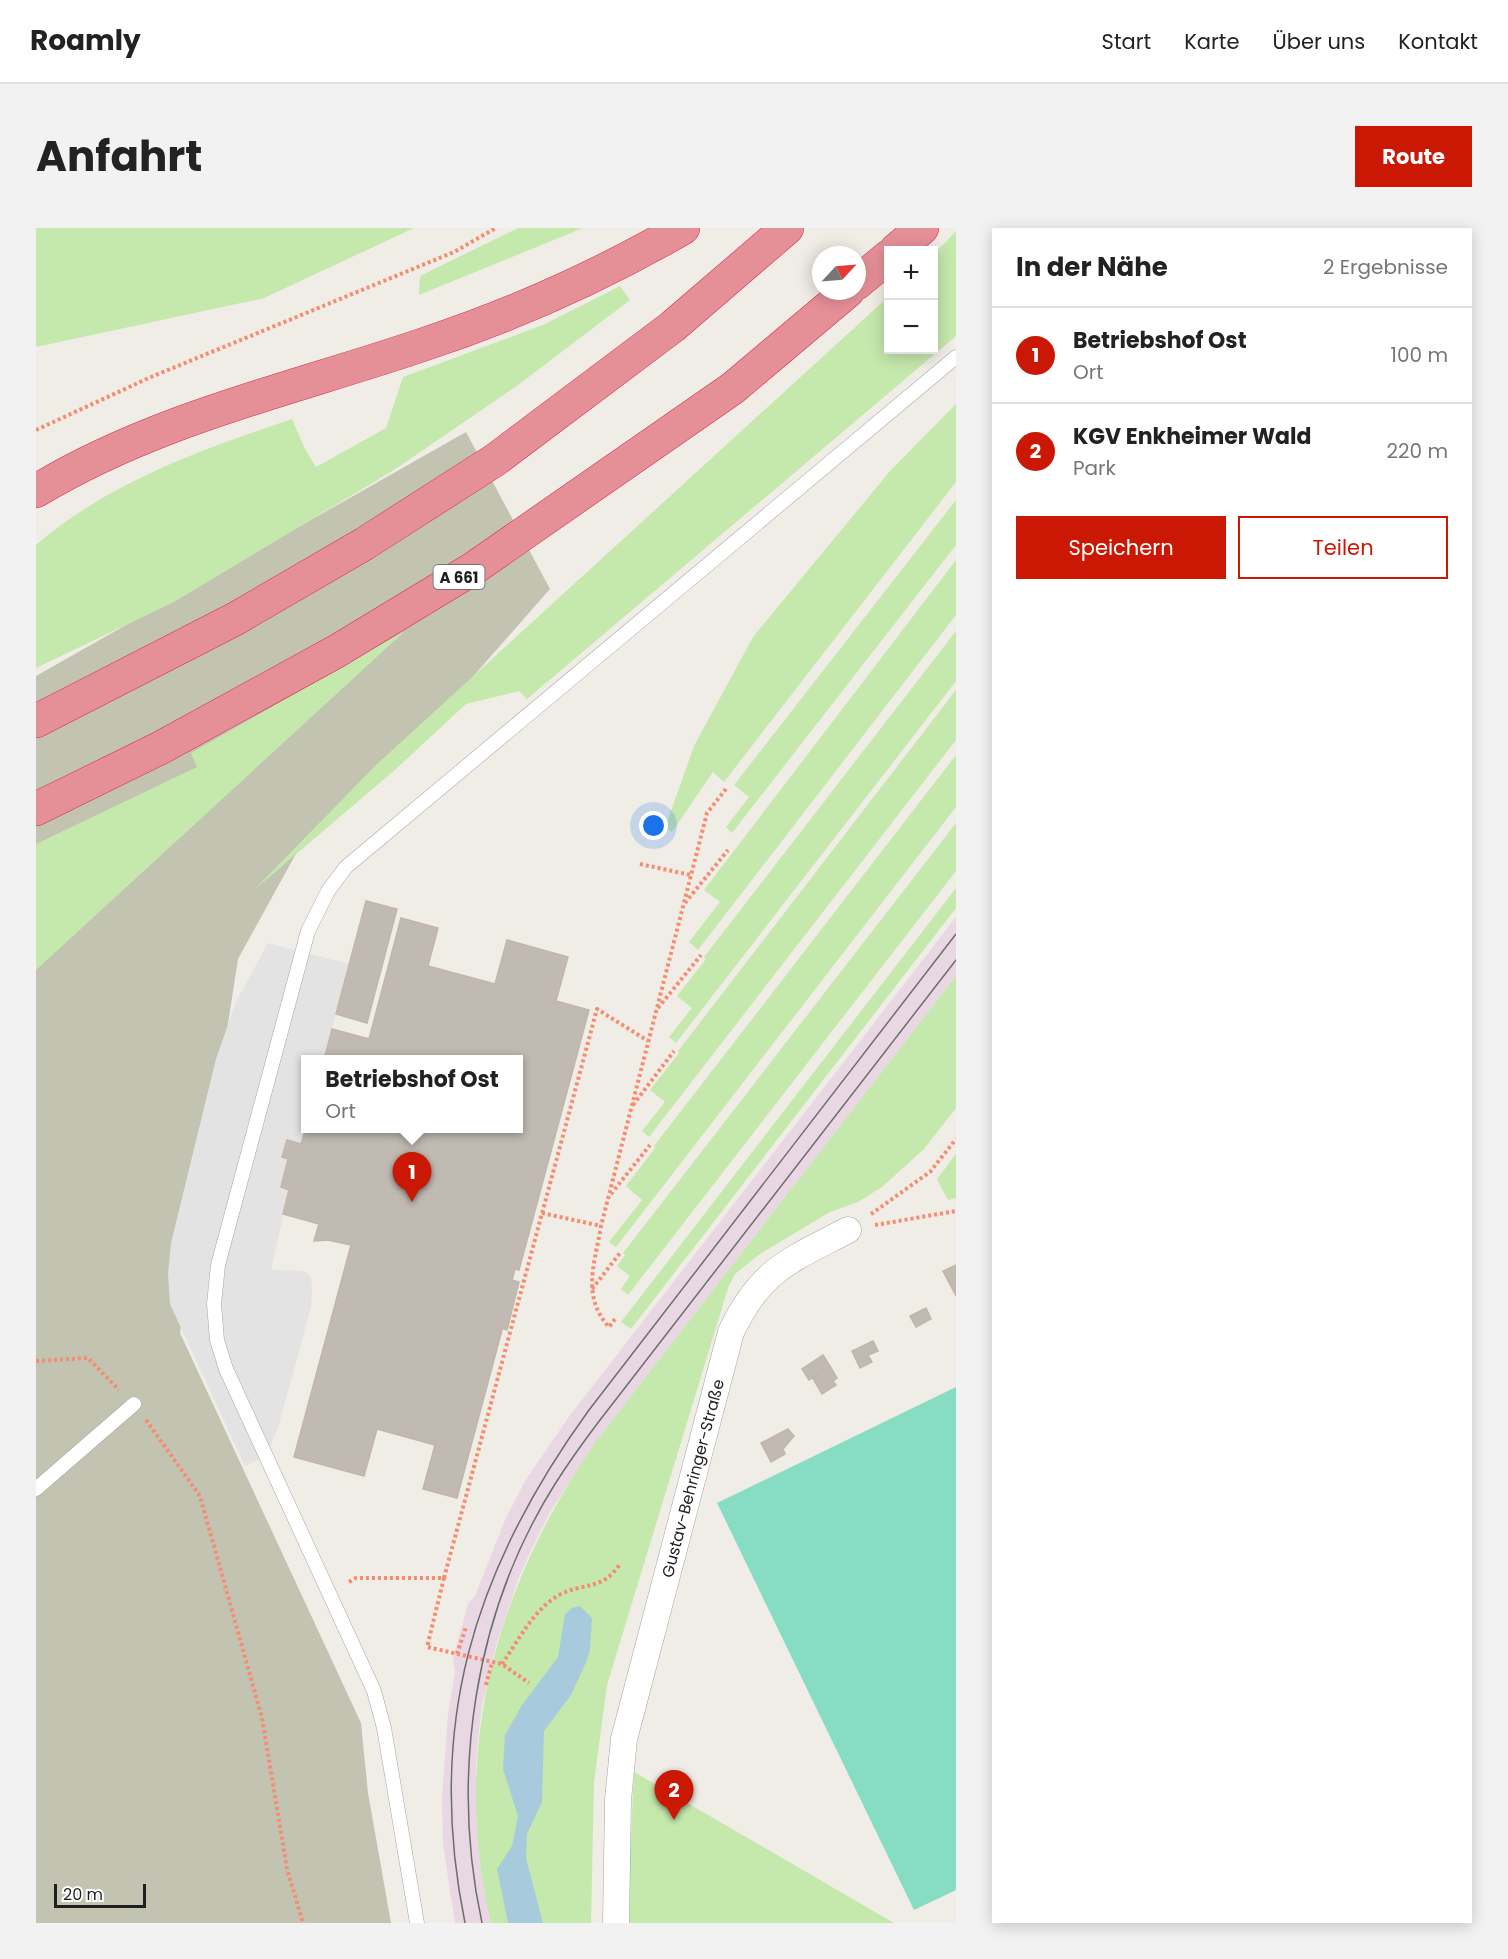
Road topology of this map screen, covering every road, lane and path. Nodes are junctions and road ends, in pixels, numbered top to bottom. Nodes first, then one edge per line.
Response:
1 (496, 228) edge
2 (683, 228) edge
3 (787, 228) edge
4 (922, 228) edge
5 (901, 246) edge
6 (884, 260) edge
7 (866, 275) edge
8 (837, 300) edge
9 (956, 357) edge
10 (36, 430) edge
11 (36, 491) edge
12 (36, 721) edge
13 (726, 789) dead end
14 (36, 809) edge
15 (728, 850) dead end
16 (640, 864) dead end
17 (691, 875) junction
18 (683, 904) junction
19 (700, 955) dead end
20 (657, 1010) junction
21 (648, 1041) junction
22 (674, 1051) dead end
23 (632, 1107) junction
24 (956, 1138) edge
25 (650, 1145) dead end
26 (609, 1196) junction
27 (956, 1211) edge
28 (542, 1213) junction
29 (601, 1226) junction
30 (848, 1230) junction
31 (620, 1253) dead end
32 (591, 1290) junction
33 (615, 1319) dead end
34 (36, 1361) edge
35 (134, 1404) junction
36 (36, 1490) edge
37 (620, 1564) dead end
38 (444, 1578) junction
39 (330, 1592) junction
40 (466, 1627) dead end
41 (457, 1654) junction
42 (492, 1662) junction
43 (502, 1664) junction
44 (530, 1683) dead end
45 (486, 1685) dead end
46 (303, 1923) edge
47 (417, 1923) edge
48 (616, 1923) edge

1 - 10 path
2 - 11 highway
3 - 12 highway
4 - 5 highway
6 - 7 highway
8 - 14 highway, A 661
9 - 39 lane
13 - 17 path
15 - 18 path
16 - 17 path
17 - 18 path
18 - 20 path
19 - 20 path
20 - 21 path
21 - 23 path
21 - 28 path
22 - 23 path
23 - 26 path
24 - 30 path
25 - 26 path
26 - 29 path
27 - 30 path
28 - 29 path
28 - 38 path
29 - 32 path
30 - 48 street, Gustav-Behringer-Straße
31 - 32 path
32 - 33 path
34 - 35 path
35 - 36 lane
35 - 46 path
37 - 43 path
38 - 39 path
38 - 41 path
39 - 47 lane
40 - 41 path
41 - 42 path
42 - 43 path
42 - 45 path
43 - 44 path

